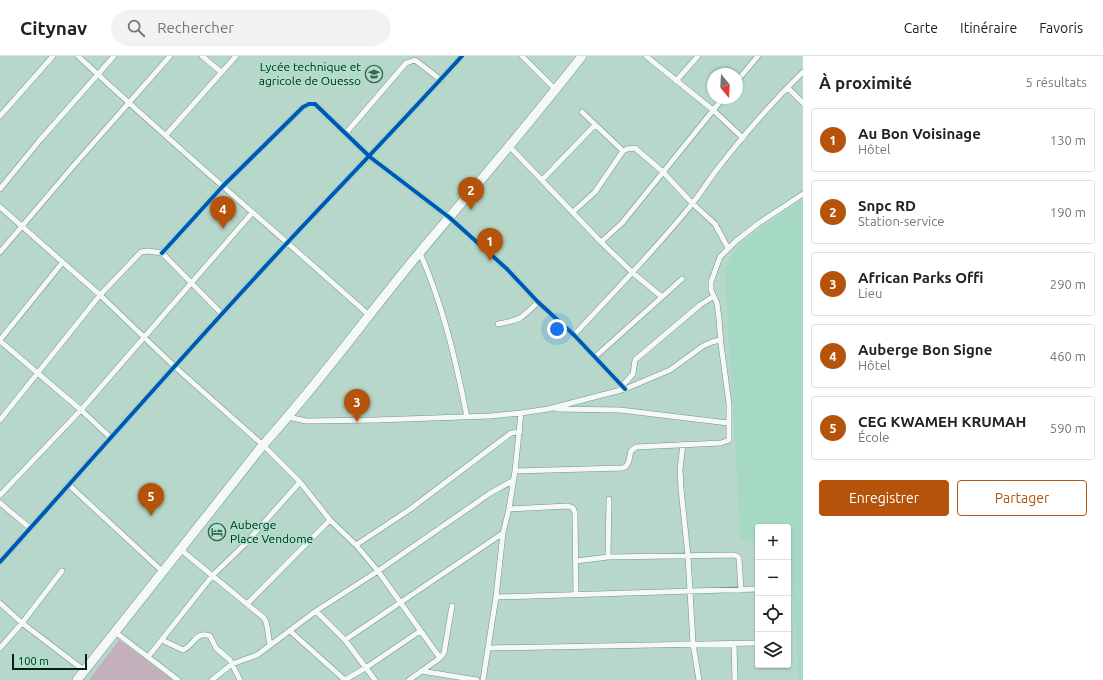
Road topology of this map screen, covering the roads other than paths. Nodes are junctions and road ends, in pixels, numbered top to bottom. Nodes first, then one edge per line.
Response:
1 (52, 56) edge
2 (78, 56) edge
3 (114, 56) edge
4 (170, 56) edge
5 (202, 56) edge
6 (236, 56) edge
7 (462, 56) edge
8 (522, 56) edge
9 (582, 56) edge
10 (646, 56) edge
11 (698, 56) edge
12 (758, 56) edge
13 (221, 72) junction
14 (803, 72) edge
15 (98, 74) junction
16 (743, 74) edge
17 (441, 80) junction
18 (676, 81) junction
19 (788, 88) junction
20 (556, 90) junction
21 (130, 103) junction
22 (803, 103) edge
23 (718, 104) edge
24 (713, 110) junction
25 (582, 112) dead end
26 (0, 116) edge
27 (596, 125) junction
28 (346, 133) junction
29 (166, 135) junction
30 (743, 138) junction
31 (510, 147) junction
32 (623, 151) junction
33 (370, 157) junction
34 (663, 172) junction
35 (542, 180) junction
36 (223, 186) junction
37 (0, 189) edge
38 (803, 194) edge
39 (692, 203) junction
40 (0, 208) edge
41 (573, 212) junction
42 (252, 213) junction
43 (450, 218) junction
44 (22, 226) junction
45 (288, 242) junction
46 (601, 242) junction
47 (728, 248) junction
48 (0, 252) edge
49 (162, 253) junction
50 (420, 253) junction
51 (62, 263) junction
52 (633, 273) junction
53 (682, 279) dead end
54 (192, 283) junction
55 (100, 295) junction
56 (714, 296) junction
57 (662, 297) junction
58 (538, 302) junction
59 (222, 314) junction
60 (370, 316) junction
61 (498, 324) dead end
62 (574, 335) junction
63 (143, 337) junction
64 (720, 340) junction
65 (0, 341) edge
66 (595, 357) junction
67 (174, 366) junction
68 (37, 372) junction
69 (623, 387) junction
70 (548, 409) junction
71 (81, 410) junction
72 (521, 413) junction
73 (288, 417) junction
74 (467, 417) junction
75 (0, 420) edge
76 (728, 423) junction
77 (520, 432) junction
78 (111, 438) junction
79 (683, 444) junction
80 (263, 445) junction
81 (515, 472) junction
82 (514, 480) junction
83 (300, 482) junction
84 (69, 485) junction
85 (0, 494) edge
86 (609, 499) dead end
87 (0, 503) edge
88 (510, 509) junction
89 (330, 520) junction
90 (30, 528) junction
91 (503, 533) junction
92 (356, 545) junction
93 (180, 549) junction
94 (688, 556) junction
95 (608, 557) junction
96 (576, 561) junction
97 (0, 562) edge
98 (62, 571) dead end
99 (162, 571) junction
100 (378, 571) junction
101 (212, 576) junction
102 (755, 589) edge
103 (741, 590) junction
104 (690, 592) junction
105 (576, 595) junction
106 (496, 597) junction
107 (400, 602) junction
108 (0, 603) edge
109 (247, 604) junction
110 (452, 606) dead end
111 (316, 611) junction
112 (22, 623) junction
113 (420, 630) junction
114 (290, 631) junction
115 (115, 632) junction
116 (162, 640) junction
117 (345, 640) junction
118 (755, 643) edge
119 (270, 644) junction
120 (693, 644) junction
121 (734, 644) junction
122 (0, 648) edge
123 (489, 648) junction
124 (148, 657) junction
125 (440, 658) junction
126 (232, 664) junction
127 (366, 667) junction
128 (84, 671) junction
129 (421, 671) junction
130 (78, 680) edge
131 (178, 680) edge
132 (212, 680) edge
133 (240, 680) edge
134 (375, 680) edge
135 (409, 680) edge
136 (476, 680) edge
137 (484, 680) edge
138 (699, 680) edge
139 (735, 680) edge

1 - 26 street
2 - 15 street
3 - 15 street
4 - 21 street
5 - 13 street
6 - 13 street
7 - 17 street
8 - 20 street
9 - 20 highway
10 - 18 street
11 - 18 street
12 - 16 street
13 - 29 street
14 - 19 street
15 - 21 street
15 - 37 street
17 - 28 street
17 - 33 street
18 - 24 street
19 - 22 street
19 - 30 street
20 - 31 highway
21 - 29 street
21 - 44 street
23 - 24 street
24 - 30 street
24 - 34 street
25 - 27 street
27 - 32 street
27 - 35 street
28 - 33 street
28 - 36 street
29 - 36 street
30 - 39 street
31 - 35 street
31 - 43 highway
32 - 34 street
32 - 41 street
33 - 43 street
33 - 45 street
34 - 39 street
34 - 46 street
35 - 41 street
36 - 42 street
36 - 49 street
38 - 47 street
39 - 47 street
39 - 52 street
40 - 44 street
41 - 46 street
42 - 45 street
42 - 54 street
43 - 50 highway
43 - 58 street
44 - 48 street
44 - 51 street
45 - 59 street
45 - 60 street
46 - 52 street
47 - 56 street
49 - 54 street
49 - 55 street
50 - 60 highway
50 - 74 street
51 - 55 street
51 - 65 street
52 - 57 street
52 - 62 street
53 - 57 street
54 - 59 street
54 - 63 street
55 - 63 street
55 - 68 street
56 - 64 street
56 - 69 street
57 - 66 street
58 - 61 street
58 - 62 street
59 - 67 street
60 - 73 highway
62 - 66 street
63 - 67 street
63 - 71 street
64 - 69 street
64 - 76 street
65 - 68 street
66 - 69 street
67 - 78 street
67 - 80 street
68 - 71 street
68 - 75 street
69 - 70 street
70 - 72 street
70 - 76 street
71 - 78 street
71 - 85 street
72 - 74 street
72 - 77 street
73 - 74 street
73 - 80 highway
76 - 79 street
77 - 81 street
77 - 92 street
78 - 84 street
79 - 81 street
79 - 94 street
80 - 83 street
80 - 93 highway
81 - 82 street
82 - 88 street
82 - 100 street
83 - 89 street
83 - 101 street
84 - 90 street
84 - 99 street
86 - 95 street
87 - 90 street
88 - 91 street
88 - 96 street
89 - 92 street
89 - 109 street
90 - 97 street
91 - 106 street
91 - 107 street
92 - 100 street
93 - 99 highway
93 - 101 street
94 - 95 street
94 - 103 street
94 - 104 street
95 - 96 street
96 - 105 street
98 - 112 street
99 - 115 highway
100 - 107 street
100 - 111 street
101 - 109 street
101 - 116 street
102 - 103 street
103 - 104 street
104 - 105 street
104 - 120 street
105 - 106 street
106 - 123 street
107 - 113 street
107 - 117 street
108 - 112 street
109 - 119 street
110 - 125 street
111 - 114 street
111 - 117 street
112 - 122 street
112 - 128 street
113 - 125 street
113 - 127 street
114 - 119 street
114 - 127 street
115 - 124 street
115 - 128 highway
116 - 124 street
116 - 126 street
117 - 127 street
118 - 121 street
119 - 126 street
120 - 121 street
120 - 123 street
120 - 138 street
121 - 139 street
123 - 137 street
124 - 131 street
125 - 129 street
126 - 132 street
126 - 133 street
127 - 134 street
128 - 130 highway
129 - 135 street
129 - 136 street

